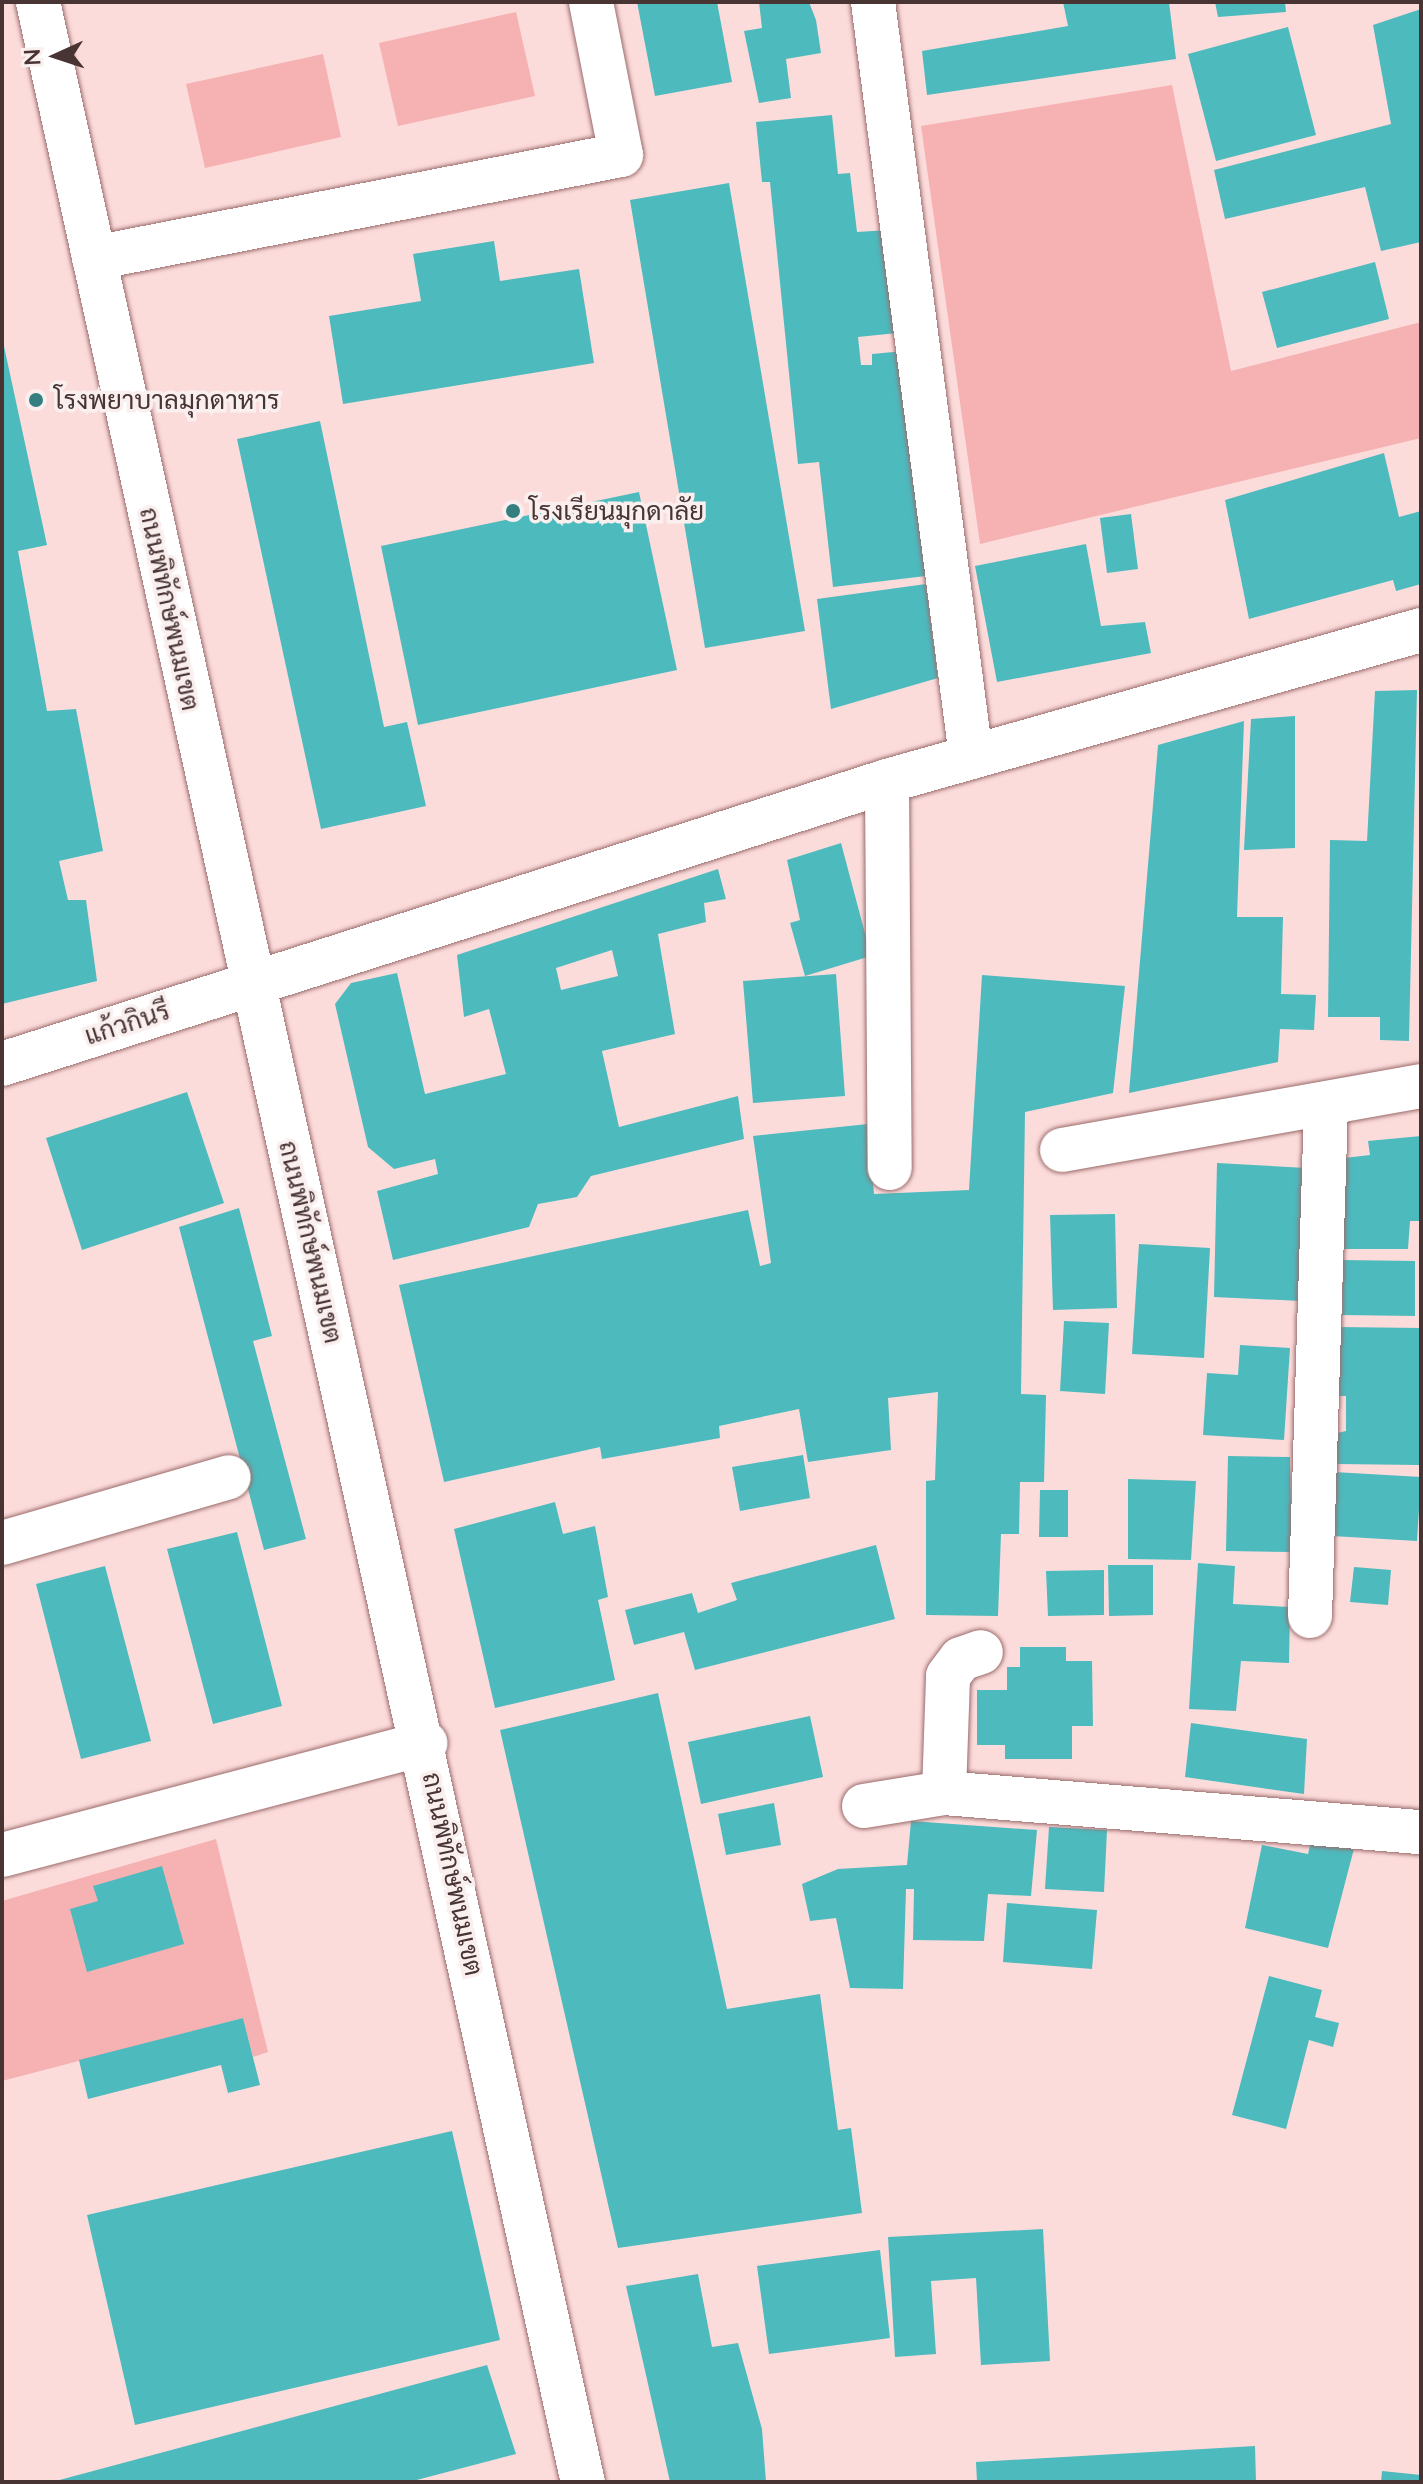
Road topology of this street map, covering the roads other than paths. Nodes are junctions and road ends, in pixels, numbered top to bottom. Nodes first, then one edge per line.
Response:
1 (38, 2) edge
2 (591, 2) edge
3 (873, 2) edge
4 (94, 258) junction
5 (1421, 630) edge
6 (971, 757) junction
7 (887, 781) junction
8 (252, 981) junction
9 (2, 1064) edge
10 (1421, 1086) edge
11 (1326, 1106) junction
12 (1062, 1150) dead end
13 (890, 1168) dead end
14 (229, 1477) dead end
15 (2, 1543) edge
16 (1310, 1616) dead end
17 (981, 1652) dead end
18 (425, 1743) junction
19 (944, 1793) junction
20 (864, 1806) dead end
21 (1421, 1832) edge
22 (2, 1855) edge
23 (583, 2482) edge

1 - 4 street, ถนนพิทักษ์พนมเขต
2 - 4 street
3 - 6 street
4 - 8 street, ถนนพิทักษ์พนมเขต
5 - 6 street, แก้วกินรี
6 - 7 street, แก้วกินรี
7 - 8 street, แก้วกินรี
7 - 13 street
8 - 9 street, แก้วกินรี
8 - 18 street, ถนนพิทักษ์พนมเขต
10 - 11 street
11 - 12 street
11 - 16 street
14 - 15 street
17 - 19 street
18 - 22 street
18 - 23 street, ถนนพิทักษ์พนมเขต
19 - 20 street
19 - 21 street

